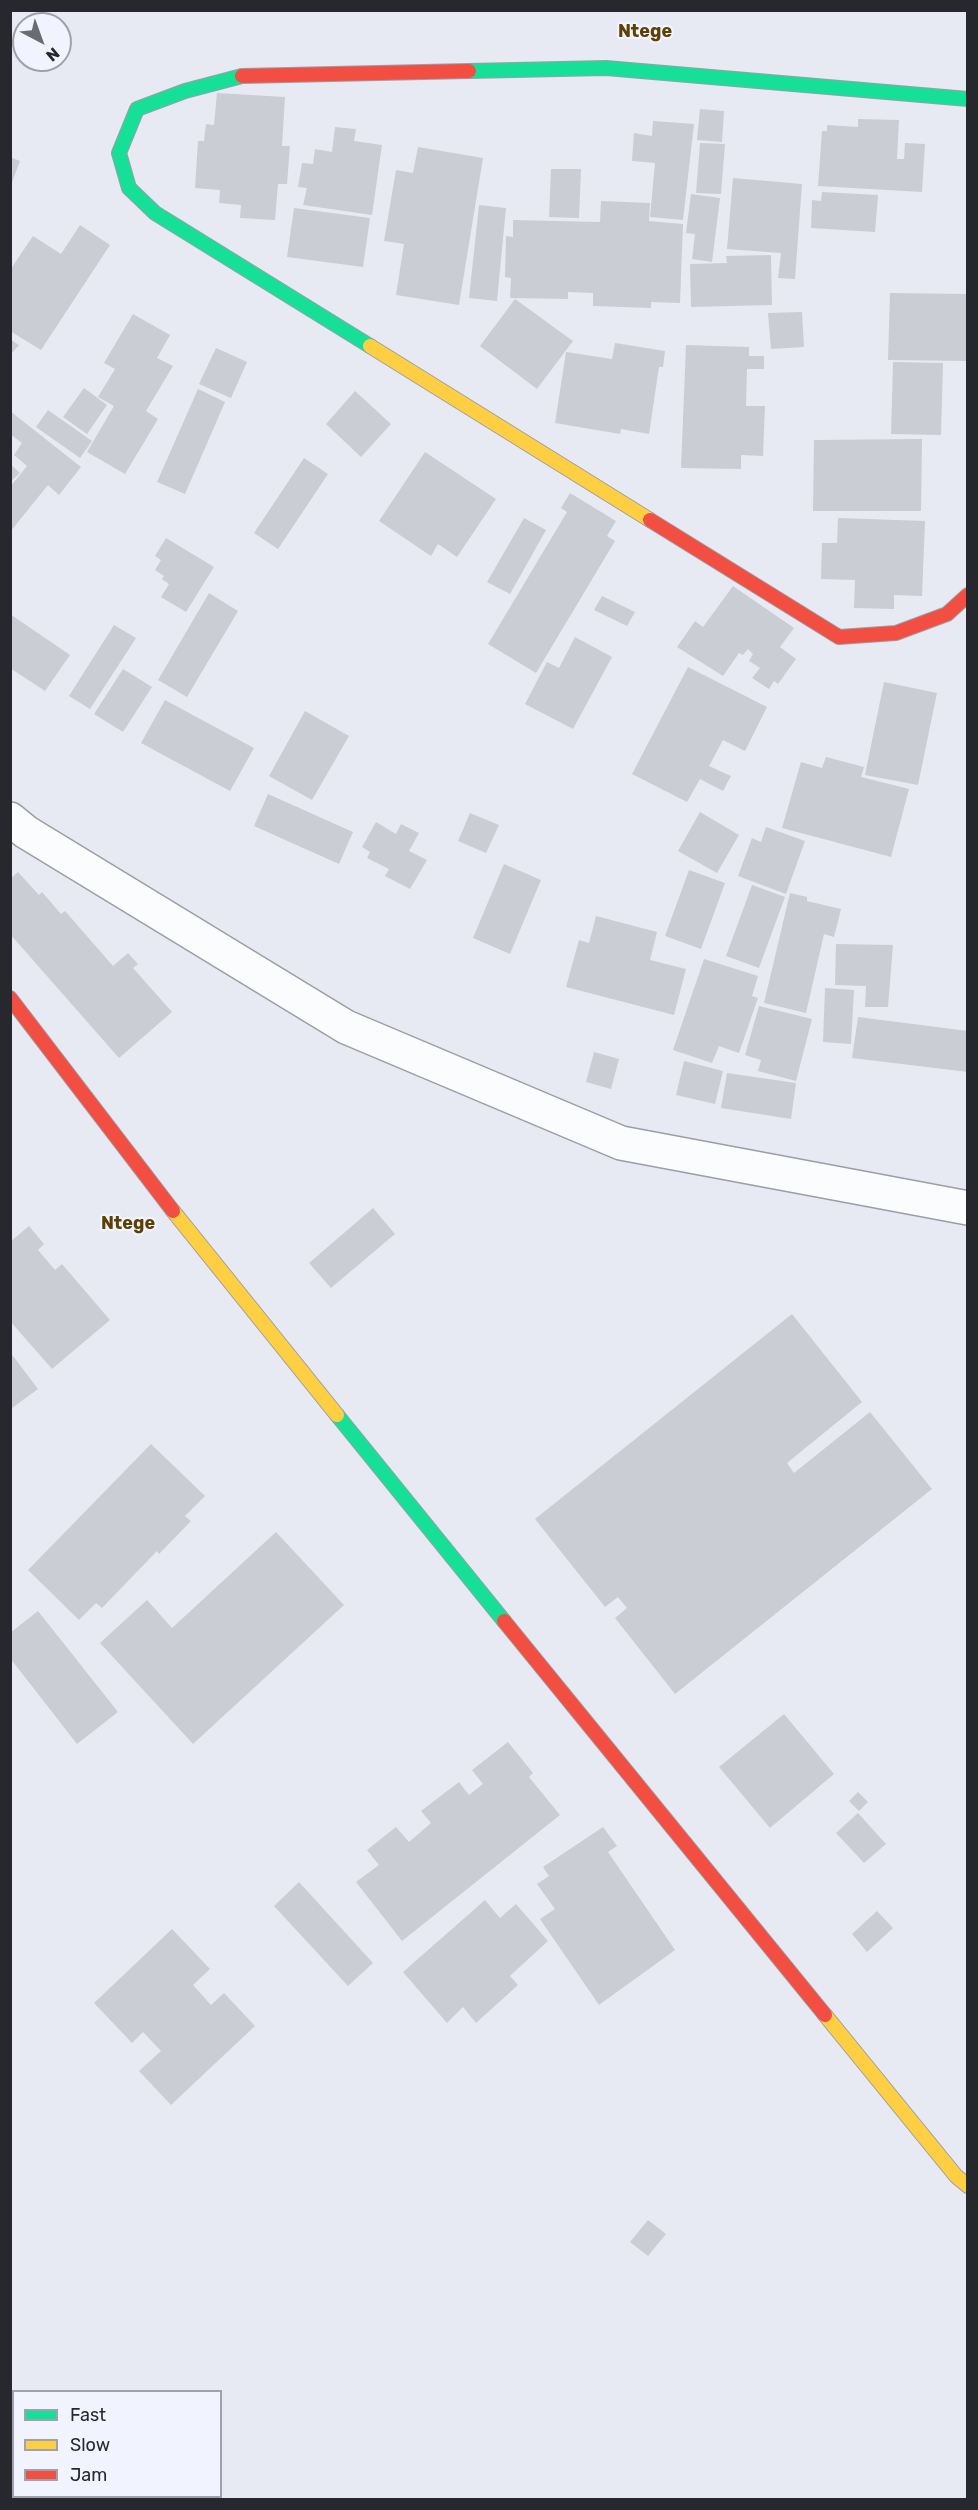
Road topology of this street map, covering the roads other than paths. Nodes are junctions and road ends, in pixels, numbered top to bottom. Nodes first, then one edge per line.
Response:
1 (968, 99) edge
2 (968, 595) edge
3 (10, 819) edge
4 (10, 998) edge
5 (968, 1208) edge
6 (968, 2186) edge

1 - 2 street
3 - 5 street
4 - 6 street

